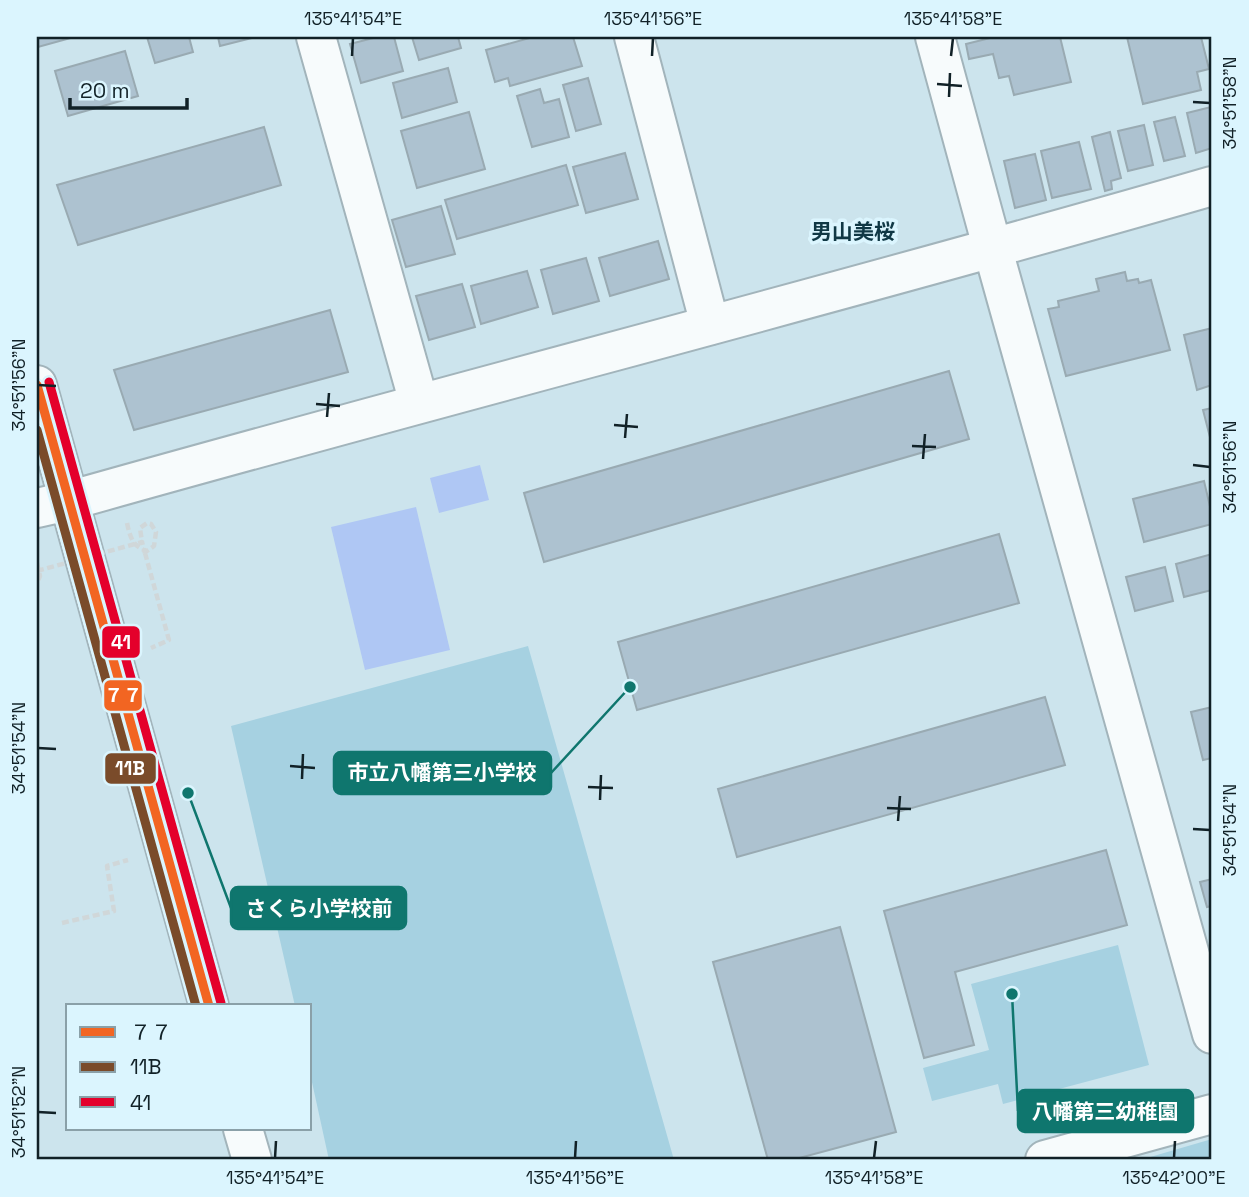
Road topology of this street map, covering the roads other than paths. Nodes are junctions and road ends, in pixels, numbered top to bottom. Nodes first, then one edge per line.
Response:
1 (316, 37) edge
2 (634, 37) edge
3 (935, 37) edge
4 (1212, 186) edge
5 (993, 250) junction
6 (710, 325) junction
7 (37, 385) edge
8 (419, 403) junction
9 (53, 504) edge
10 (208, 1004) edge
11 (1212, 1034) edge
12 (1212, 1114) edge
13 (243, 1130) edge
14 (252, 1160) edge
15 (1045, 1160) edge

1 - 8 street
2 - 6 street
3 - 5 street
4 - 5 street
5 - 6 street
5 - 11 street
6 - 8 street
7 - 9 street
8 - 9 street
9 - 10 street
12 - 15 street
13 - 14 street

